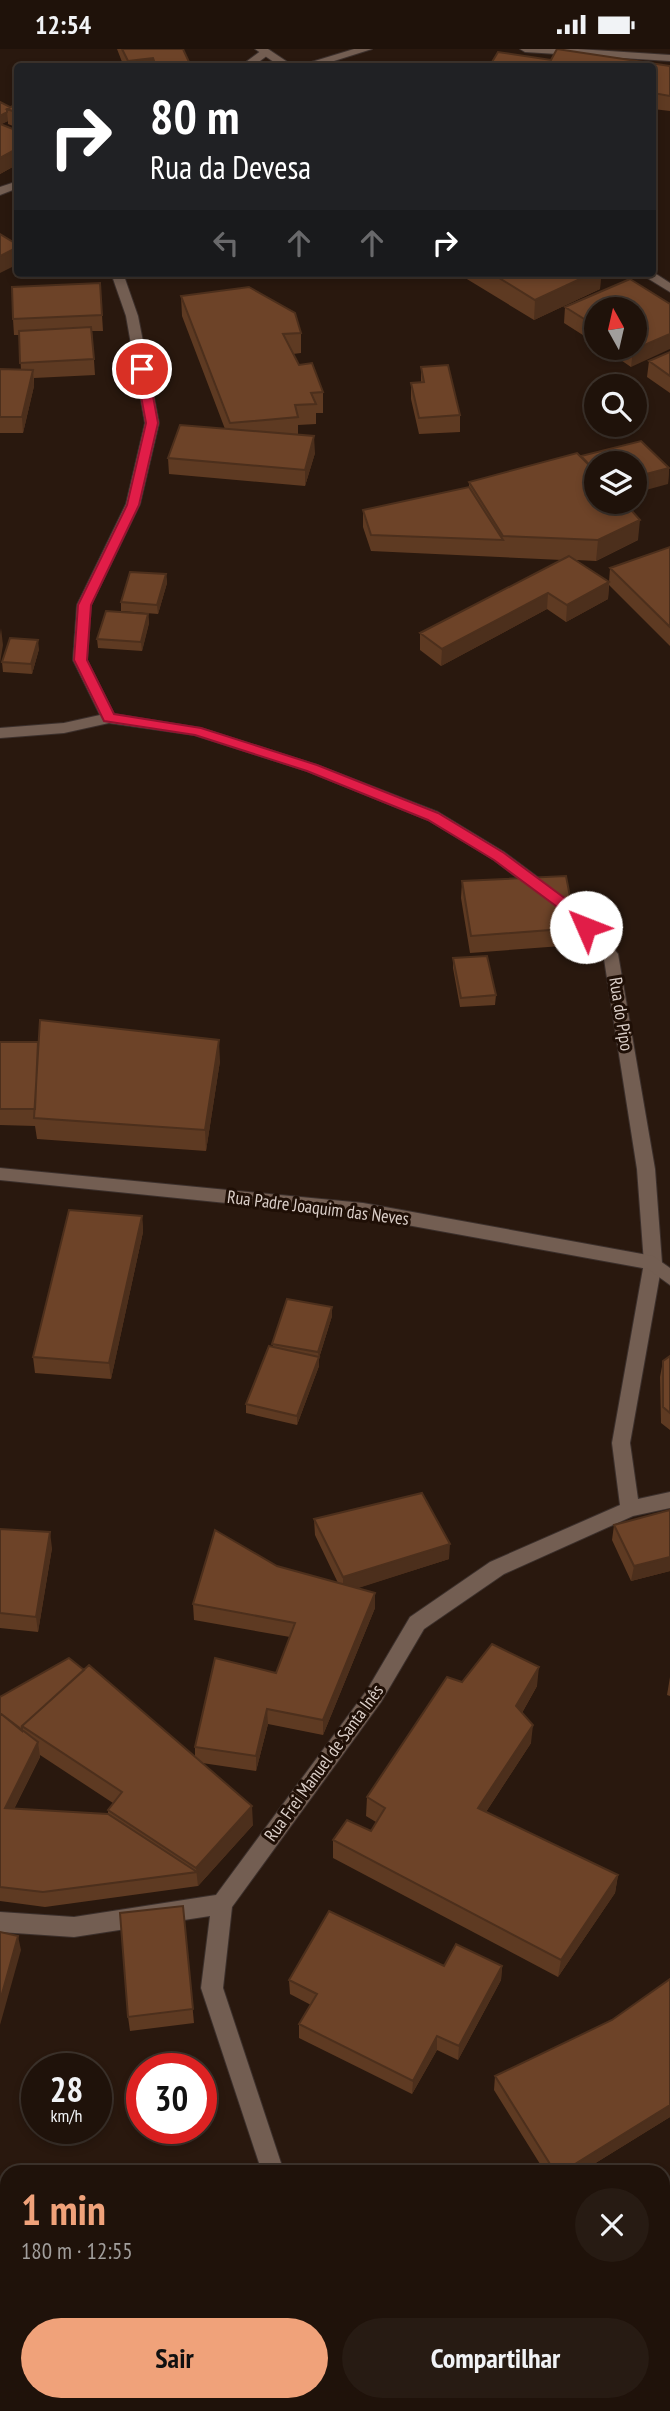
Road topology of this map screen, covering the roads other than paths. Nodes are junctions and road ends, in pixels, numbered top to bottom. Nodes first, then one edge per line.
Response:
1 (367, 49) edge
2 (525, 49) edge
3 (536, 49) edge
4 (263, 51) edge
5 (553, 51) junction
6 (670, 58) edge
7 (249, 63) edge
8 (283, 63) edge
9 (315, 63) edge
10 (594, 63) edge
11 (118, 277) edge
12 (652, 277) edge
13 (670, 288) edge
14 (109, 718) junction
15 (0, 733) edge
16 (0, 1174) edge
17 (653, 1263) junction
18 (670, 1277) edge
19 (670, 1500) edge
20 (630, 1509) junction
21 (222, 1904) junction
22 (0, 1922) edge
23 (271, 2165) edge

1 - 9 street
2 - 3 street
3 - 5 street
4 - 7 street
4 - 8 street
5 - 6 street
5 - 10 street
11 - 14 street
12 - 13 street
14 - 15 street
14 - 17 street, Rua do Pipo
16 - 17 street, Rua Padre Joaquim das Neves
17 - 18 street, Rua Padre Joaquim das Neves
17 - 20 street, Rua do Pipo
19 - 20 street, Rua Frei Manuel de Santa Inês
20 - 21 street, Rua Frei Manuel de Santa Inês
21 - 22 street
21 - 23 street, Rua Frei Manuel de Santa Inês

